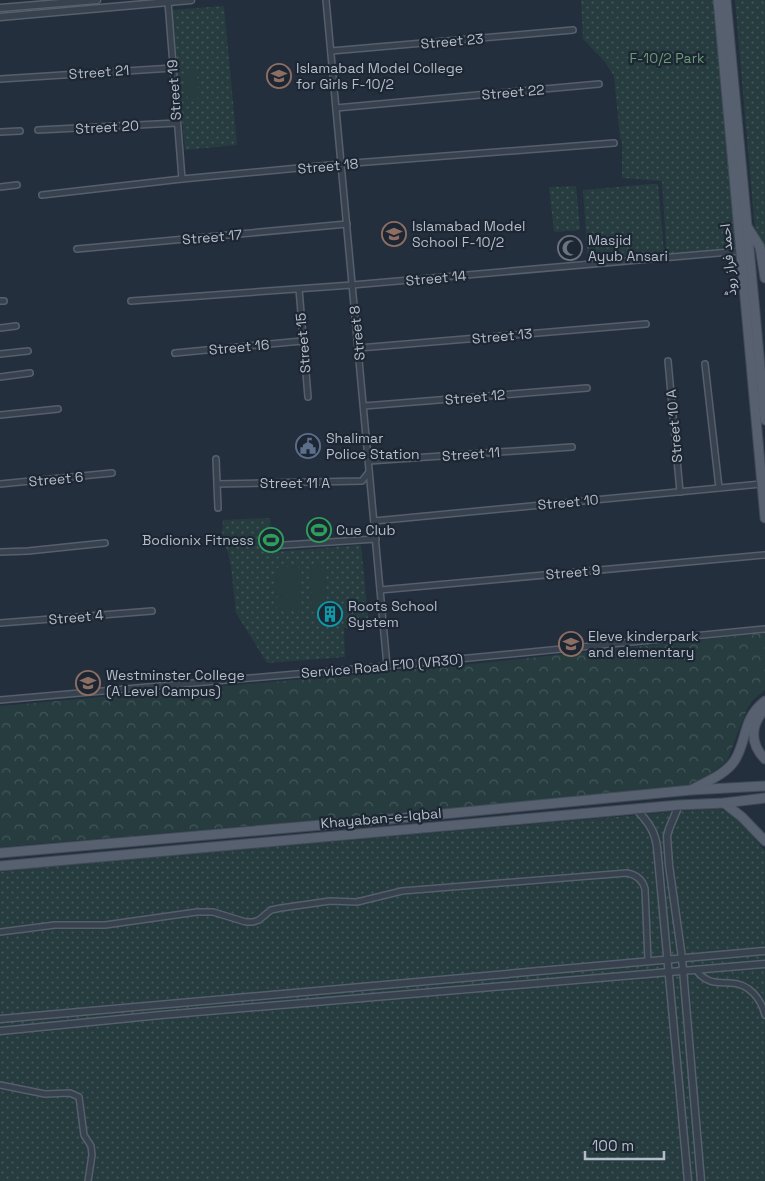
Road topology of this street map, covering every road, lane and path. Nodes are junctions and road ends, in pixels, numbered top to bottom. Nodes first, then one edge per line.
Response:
1 (96, 0) edge
2 (191, 0) edge
3 (326, 0) edge
4 (718, 0) edge
5 (726, 0) edge
6 (61, 2) edge
7 (168, 2) junction
8 (0, 8) edge
9 (61, 12) junction
10 (0, 16) edge
11 (573, 30) dead end
12 (331, 52) junction
13 (173, 68) junction
14 (0, 79) edge
15 (599, 84) dead end
16 (336, 108) junction
17 (177, 123) junction
18 (38, 130) dead end
19 (20, 131) dead end
20 (0, 132) edge
21 (614, 143) dead end
22 (341, 164) junction
23 (182, 179) junction
24 (17, 185) dead end
25 (0, 187) edge
26 (42, 195) dead end
27 (347, 224) junction
28 (747, 226) junction
29 (76, 249) dead end
30 (741, 251) junction
31 (765, 278) edge
32 (352, 285) junction
33 (299, 289) junction
34 (131, 301) dead end
35 (646, 324) dead end
36 (16, 326) dead end
37 (0, 328) edge
38 (752, 330) junction
39 (302, 341) junction
40 (359, 348) junction
41 (28, 351) dead end
42 (175, 353) dead end
43 (0, 354) edge
44 (668, 361) dead end
45 (705, 364) dead end
46 (30, 373) dead end
47 (0, 377) edge
48 (587, 388) dead end
49 (308, 397) dead end
50 (764, 404) edge
51 (364, 406) junction
52 (58, 409) dead end
53 (0, 415) edge
54 (765, 420) edge
55 (572, 447) dead end
56 (216, 459) dead end
57 (369, 461) junction
58 (369, 472) junction
59 (112, 474) dead end
60 (0, 484) edge
61 (217, 484) junction
62 (761, 484) junction
63 (719, 488) junction
64 (680, 492) junction
65 (218, 508) dead end
66 (765, 518) edge
67 (374, 521) junction
68 (376, 539) junction
69 (105, 543) dead end
70 (270, 546) dead end
71 (0, 552) edge
72 (765, 555) edge
73 (380, 590) junction
74 (152, 611) dead end
75 (0, 623) edge
76 (764, 629) edge
77 (387, 666) junction
78 (0, 700) edge
79 (765, 700) edge
80 (765, 709) edge
81 (765, 759) edge
82 (765, 786) edge
83 (691, 790) junction
84 (765, 798) edge
85 (724, 803) junction
86 (679, 805) junction
87 (637, 810) junction
88 (765, 841) edge
89 (0, 853) edge
90 (0, 866) edge
91 (0, 932) edge
92 (765, 951) edge
93 (682, 958) junction
94 (667, 959) junction
95 (648, 961) junction
96 (765, 964) edge
97 (696, 970) junction
98 (683, 971) junction
99 (668, 973) junction
100 (765, 1016) edge
101 (0, 1019) edge
102 (0, 1031) edge
103 (0, 1085) edge
104 (88, 1181) edge
105 (688, 1181) edge
106 (701, 1181) edge

1 - 6 street
2 - 7 street
3 - 12 street, Street 8
4 - 30 main road, احمد فراز روڈ
5 - 28 main road, احمد فراز روڈ
6 - 8 street
6 - 9 street
7 - 9 street
7 - 13 street, Street 19
9 - 10 street
11 - 12 street, Street 23
12 - 16 street, Street 8
13 - 14 street, Street 21
13 - 17 street, Street 19
15 - 16 street, Street 22
16 - 22 street, Street 8
17 - 18 street, Street 20
17 - 23 street, Street 19
19 - 20 street
21 - 22 street, Street 18
22 - 23 street, Street 18
22 - 27 street, Street 8
23 - 26 street, Street 18
24 - 25 street
27 - 29 street, Street 17
27 - 32 street, Street 8
28 - 31 main road
28 - 38 main road, احمد فراز روڈ
30 - 32 street, Street 14
30 - 38 main road, احمد فراز روڈ
32 - 33 street, Street 14
32 - 40 street, Street 8
33 - 34 street, Street 14
33 - 39 street, Street 15
35 - 40 street, Street 13
36 - 37 street
38 - 50 main road, احمد فراز روڈ
38 - 62 main road, احمد فراز روڈ
39 - 42 street, Street 16
39 - 49 street, Street 15
40 - 51 street, Street 8
41 - 43 street
44 - 64 street, Street 10 A
45 - 63 street
46 - 47 street
48 - 51 street, Street 12
50 - 54 main road, احمد فراز روڈ
51 - 57 street, Street 8
52 - 53 street
55 - 57 street, Street 11
56 - 61 street
57 - 58 street, Street 8
58 - 61 street, Street 11 A
58 - 67 street, Street 8
59 - 60 street, Street 6
61 - 65 street
62 - 63 street, Street 10
62 - 66 main road, احمد فراز روڈ
63 - 64 street, Street 10
64 - 67 street, Street 10
67 - 68 street, Street 8
68 - 70 street
68 - 73 street, Street 8
69 - 71 street
72 - 73 street, Street 9
73 - 77 street, Street 8
74 - 75 street, Street 4
76 - 77 street, Service Road F10 (VR30)
77 - 78 street, Service Road F10 (VR30)
79 - 83 main road
80 - 81 main road
82 - 83 main road, Khayaban-e-Iqbal
83 - 89 main road, Khayaban-e-Iqbal
84 - 85 main road, Khayaban-e-Iqbal
85 - 86 main road, Khayaban-e-Iqbal
85 - 88 main road
86 - 87 main road, Khayaban-e-Iqbal
86 - 93 street
87 - 90 main road, Khayaban-e-Iqbal
87 - 94 street
91 - 95 street
92 - 93 street
93 - 94 street
93 - 98 street
94 - 95 street
94 - 99 street
95 - 101 street
96 - 97 street
97 - 98 street
97 - 100 street
98 - 99 street
98 - 106 street
99 - 102 street
99 - 105 street
103 - 104 street

